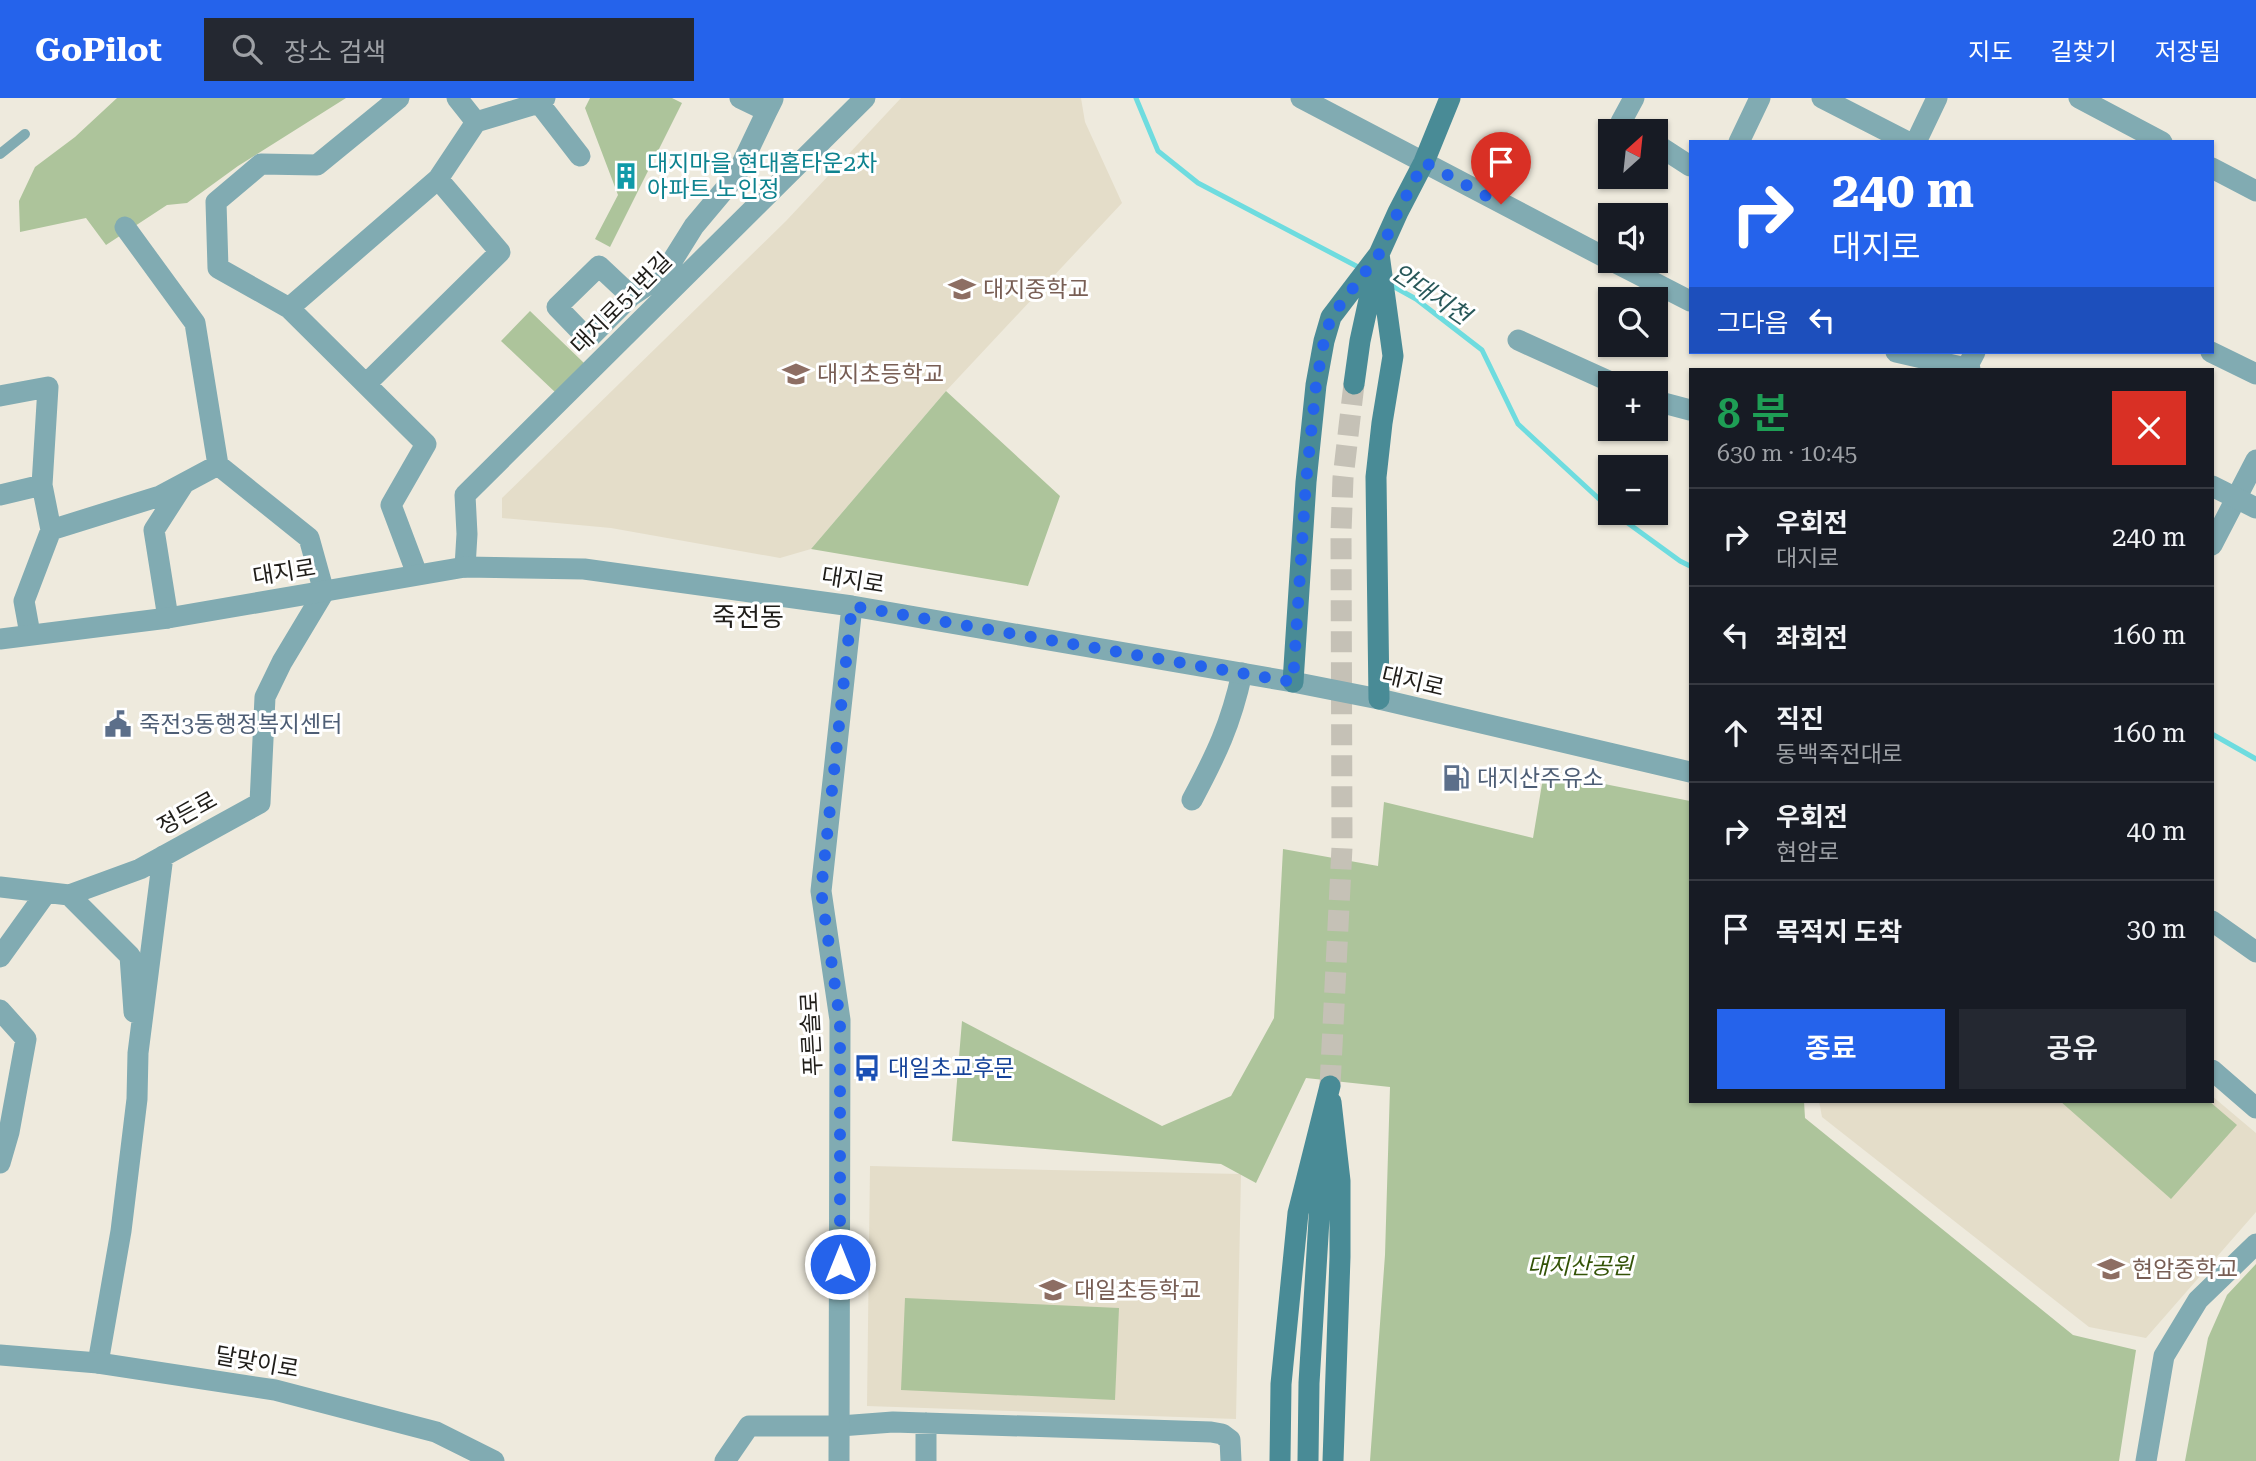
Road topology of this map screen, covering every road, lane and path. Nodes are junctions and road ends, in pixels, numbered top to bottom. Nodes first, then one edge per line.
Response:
1 (399, 98) edge
2 (457, 98) edge
3 (740, 98) edge
4 (865, 98) edge
5 (1301, 98) edge
6 (1450, 98) edge
7 (1634, 98) edge
8 (1760, 98) edge
9 (1822, 98) edge
10 (1937, 98) edge
11 (2079, 98) edge
12 (542, 101) edge
13 (771, 105) edge
14 (1623, 119) edge
15 (476, 122) junction
16 (25, 134) dead end
17 (1740, 140) edge
18 (1904, 140) edge
19 (1917, 140) edge
20 (2158, 140) edge
21 (1668, 152) edge
22 (0, 154) edge
23 (580, 156) dead end
24 (1424, 162) junction
25 (1689, 165) edge
26 (2214, 169) edge
27 (438, 179) junction
28 (2256, 191) edge
29 (125, 227) dead end
30 (1598, 253) edge
31 (1379, 254) junction
32 (1636, 273) edge
33 (631, 296) dead end
34 (1689, 300) edge
35 (289, 308) junction
36 (1518, 340) dead end
37 (2214, 353) edge
38 (1907, 354) edge
39 (1969, 365) edge
40 (2256, 374) edge
41 (1598, 376) edge
42 (366, 384) junction
43 (1353, 384) tunnel mouth
44 (0, 396) edge
45 (1668, 404) edge
46 (1689, 410) edge
47 (2256, 460) edge
48 (218, 465) junction
49 (184, 483) junction
50 (42, 485) junction
51 (2214, 487) edge
52 (0, 495) edge
53 (2236, 499) junction
54 (2256, 508) edge
55 (51, 530) junction
56 (2214, 541) edge
57 (465, 567) junction
58 (417, 574) junction
59 (324, 592) junction
60 (852, 606) junction
61 (168, 618) junction
62 (30, 634) junction
63 (0, 639) edge
64 (1242, 673) junction
65 (1293, 682) junction
66 (1379, 699) junction
67 (1689, 772) edge
68 (1192, 800) dead end
69 (163, 856) junction
70 (0, 887) edge
71 (46, 893) junction
72 (69, 895) junction
73 (2214, 922) edge
74 (2256, 952) edge
75 (0, 957) edge
76 (0, 1010) edge
77 (138, 1053) junction
78 (2214, 1072) edge
79 (1330, 1086) junction
80 (2256, 1108) edge
81 (0, 1163) edge
82 (2256, 1244) edge
83 (0, 1355) edge
84 (98, 1363) junction
85 (926, 1423) junction
86 (840, 1426) junction
87 (494, 1461) edge
88 (725, 1461) edge
89 (839, 1461) edge
90 (926, 1461) edge
91 (1231, 1461) edge
92 (1280, 1461) edge
93 (1308, 1461) edge
94 (1333, 1461) edge
95 (2146, 1461) edge

1 - 35 street
2 - 15 street
3 - 13 street
4 - 57 street, 대지로51번길
5 - 24 street
6 - 24 main road
7 - 14 street
8 - 17 street
9 - 18 street
10 - 19 street
11 - 20 street
12 - 15 street
12 - 23 street
13 - 33 street
15 - 27 street
16 - 22 lane
21 - 25 street
24 - 30 street
24 - 31 main road
26 - 28 street
27 - 35 street
27 - 42 street
29 - 48 street
31 - 43 main road
31 - 65 main road
31 - 66 main road
32 - 34 street
35 - 42 street
36 - 41 street
37 - 40 street
38 - 39 street
42 - 58 street
44 - 50 street
45 - 46 street
47 - 53 street
48 - 49 street
48 - 59 street
49 - 55 street
49 - 61 street
50 - 52 street
50 - 55 street
51 - 53 street
53 - 54 street
53 - 56 street
55 - 62 street
57 - 58 street, 대지로
57 - 60 street, 대지로
58 - 59 street, 대지로
59 - 61 street, 대지로
59 - 69 street, 정든로
60 - 64 street, 대지로
60 - 86 street, 푸른솔로
61 - 62 street, 대지로
62 - 63 street, 대지로
64 - 65 street, 대지로
64 - 68 street
65 - 66 street, 대지로
66 - 67 street, 대지로
69 - 72 street, 정든로
69 - 77 street
70 - 71 street, 정든로
71 - 72 street, 정든로
71 - 75 street
72 - 77 street
73 - 74 street
76 - 81 street
77 - 84 street
78 - 80 street
79 - 92 main road
79 - 93 main road
79 - 94 main road
82 - 95 street
83 - 84 street, 달맞이로
84 - 87 street, 달맞이로
85 - 86 street
85 - 90 street
85 - 91 street
86 - 88 street
86 - 89 street, 푸른솔로

